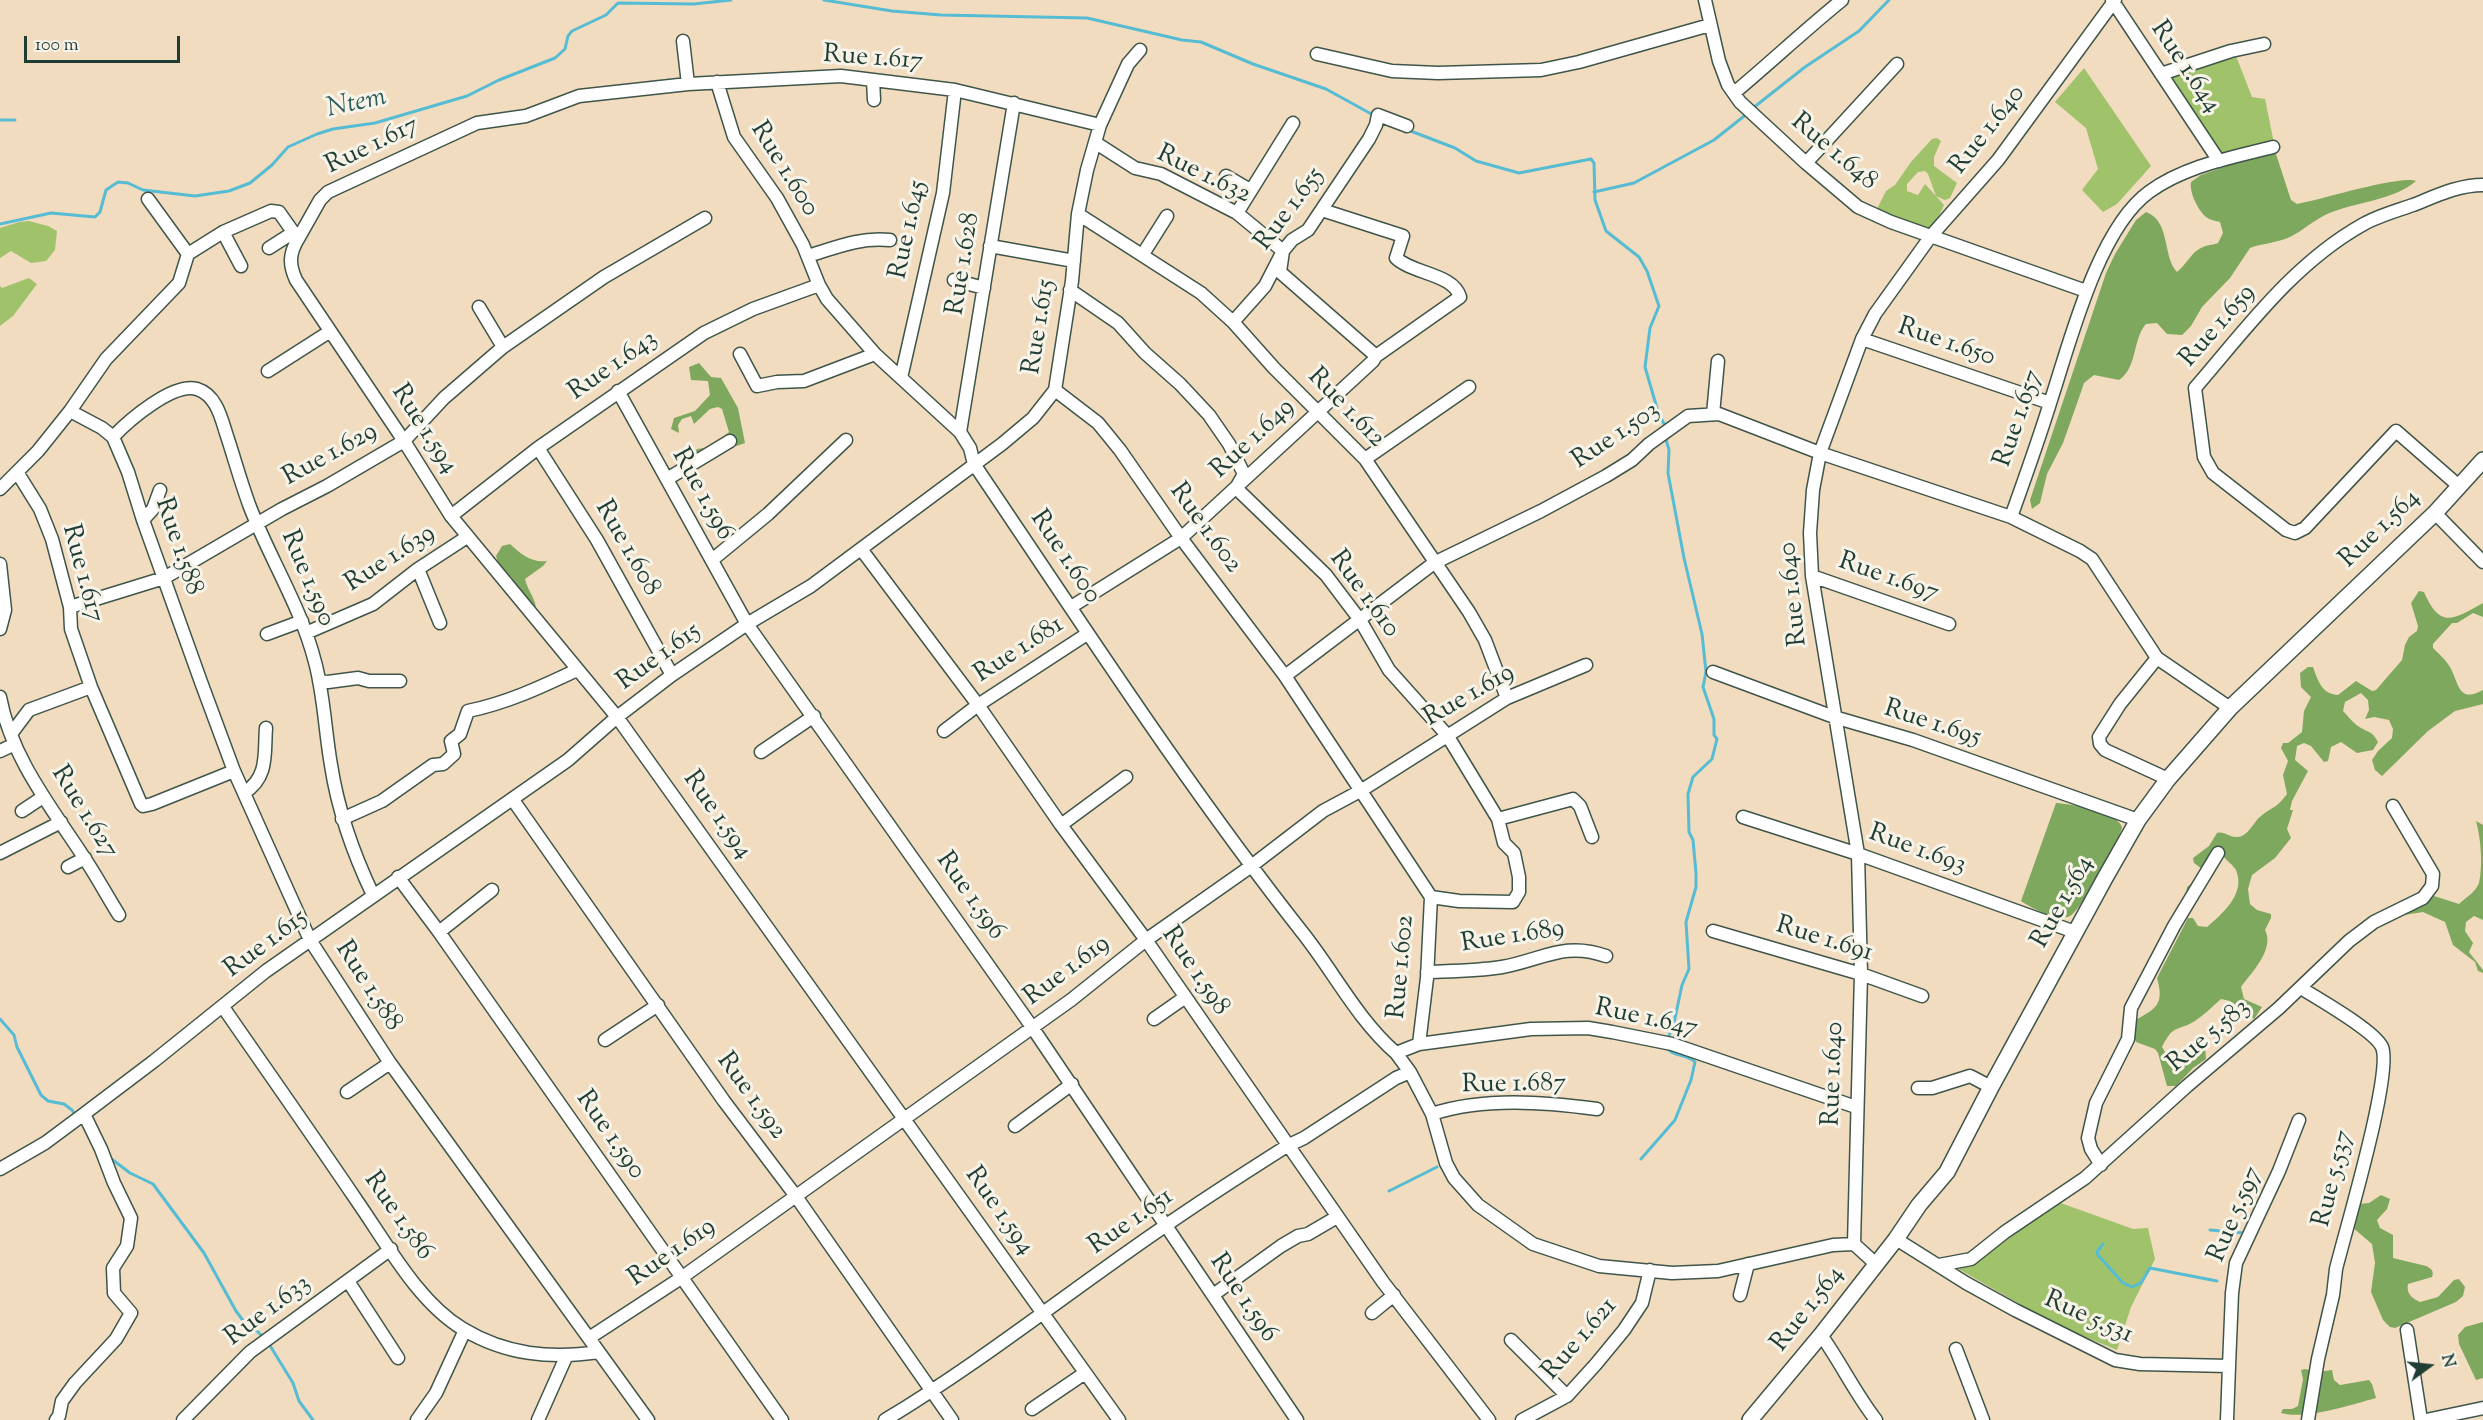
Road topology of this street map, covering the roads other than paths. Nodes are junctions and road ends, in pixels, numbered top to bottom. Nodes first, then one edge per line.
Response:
1 (1705, 0) edge
2 (1842, 0) edge
3 (2114, 1) edge
4 (1710, 25) junction
5 (683, 41) dead end
6 (2264, 44) dead end
7 (1140, 50) dead end
8 (1317, 54) dead end
9 (1897, 64) dead end
10 (2161, 74) junction
11 (873, 80) junction
12 (717, 82) junction
13 (688, 84) junction
14 (955, 90) junction
15 (1734, 93) junction
16 (874, 100) dead end
17 (1014, 104) junction
18 (1293, 123) dead end
19 (1100, 125) junction
20 (1407, 126) dead end
21 (1096, 143) junction
22 (2273, 147) dead end
23 (2219, 161) junction
24 (1806, 163) junction
25 (1226, 176) dead end
26 (2483, 185) edge
27 (1250, 190) junction
28 (148, 199) dead end
29 (1322, 210) junction
30 (1237, 213) junction
31 (1078, 214) junction
32 (1167, 216) dead end
33 (705, 218) dead end
34 (223, 232) junction
35 (296, 235) junction
36 (1932, 236) junction
37 (890, 240) dead end
38 (990, 246) junction
39 (269, 248) dead end
40 (1283, 251) junction
41 (188, 254) junction
42 (1143, 254) junction
43 (808, 256) junction
44 (1074, 261) junction
45 (241, 266) dead end
46 (954, 280) dead end
47 (819, 285) junction
48 (984, 288) junction
49 (1070, 290) junction
50 (2086, 291) junction
51 (479, 307) dead end
52 (1233, 322) junction
53 (329, 332) junction
54 (1862, 339) junction
55 (503, 347) junction
56 (740, 354) dead end
57 (875, 354) junction
58 (1376, 356) junction
59 (1718, 361) dead end
60 (268, 371) dead end
61 (901, 378) junction
62 (1469, 387) dead end
63 (1054, 390) junction
64 (618, 391) junction
65 (2050, 403) junction
66 (70, 411) junction
67 (1318, 411) junction
68 (1713, 414) junction
69 (960, 432) junction
70 (113, 437) junction
71 (846, 440) dead end
72 (404, 441) junction
73 (730, 441) dead end
74 (538, 448) junction
75 (1820, 453) junction
76 (1365, 459) junction
77 (2483, 460) edge
78 (974, 465) junction
79 (17, 472) junction
80 (668, 479) junction
81 (2460, 487) junction
82 (1236, 488) junction
83 (0, 489) edge
84 (160, 490) dead end
85 (2435, 513) junction
86 (451, 516) junction
87 (2011, 517) junction
88 (143, 520) junction
89 (257, 524) junction
90 (467, 537) junction
91 (1180, 538) junction
92 (861, 549) junction
93 (712, 560) junction
94 (2483, 562) edge
95 (1434, 563) junction
96 (0, 564) edge
97 (418, 569) junction
98 (1812, 576) junction
99 (164, 578) junction
100 (70, 607) junction
101 (1071, 607) junction
102 (1360, 620) junction
103 (302, 621) junction
104 (440, 623) dead end
105 (747, 624) junction
106 (1949, 624) dead end
107 (0, 629) edge
108 (306, 633) junction
109 (267, 634) dead end
110 (1087, 634) junction
111 (2157, 658) junction
112 (1586, 665) dead end
113 (577, 670) junction
114 (1713, 672) dead end
115 (672, 675) junction
116 (1285, 676) junction
117 (320, 681) junction
118 (400, 681) dead end
119 (91, 687) junction
120 (0, 698) edge
121 (1507, 698) junction
122 (978, 705) junction
123 (2230, 708) junction
124 (814, 716) junction
125 (617, 717) junction
126 (1834, 717) junction
127 (266, 728) dead end
128 (944, 731) dead end
129 (1447, 735) junction
130 (13, 739) junction
131 (0, 751) edge
132 (761, 752) dead end
133 (234, 771) junction
134 (1126, 777) dead end
135 (2168, 779) junction
136 (1362, 790) junction
137 (244, 793) junction
138 (43, 797) junction
139 (513, 800) junction
140 (2393, 806) dead end
141 (22, 811) dead end
142 (1743, 817) dead end
143 (342, 819) junction
144 (1498, 819) junction
145 (2138, 820) junction
146 (61, 822) junction
147 (1061, 825) junction
148 (1592, 837) dead end
149 (0, 852) edge
150 (2218, 853) dead end
151 (1858, 854) junction
152 (85, 858) junction
153 (68, 867) dead end
154 (1250, 867) junction
155 (398, 877) junction
156 (492, 890) dead end
157 (373, 894) junction
158 (1431, 897) junction
159 (119, 915) dead end
160 (439, 932) junction
161 (1713, 932) dead end
162 (2074, 932) junction
163 (310, 940) junction
164 (1146, 940) junction
165 (1606, 956) dead end
166 (1427, 972) junction
167 (1861, 974) junction
168 (2301, 988) junction
169 (1922, 996) dead end
170 (1184, 998) junction
171 (658, 1005) junction
172 (223, 1007) junction
173 (1154, 1020) dead end
174 (1032, 1027) junction
175 (604, 1040) dead end
176 (1419, 1044) junction
177 (1396, 1053) junction
178 (390, 1063) junction
179 (1410, 1072) junction
180 (1072, 1084) junction
181 (1990, 1087) junction
182 (1918, 1088) dead end
183 (347, 1092) dead end
184 (1856, 1107) junction
185 (1597, 1109) dead end
186 (84, 1114) junction
187 (1432, 1114) junction
188 (904, 1118) junction
189 (2299, 1120) dead end
190 (1015, 1126) dead end
191 (1287, 1146) junction
192 (2101, 1165) junction
193 (0, 1169) edge
194 (795, 1195) junction
195 (1337, 1216) junction
196 (1165, 1226) junction
197 (1896, 1239) junction
198 (1854, 1244) junction
199 (391, 1249) junction
200 (1748, 1264) junction
201 (1876, 1264) junction
202 (1939, 1265) junction
203 (1650, 1270) junction
204 (681, 1278) junction
205 (348, 1281) junction
206 (1394, 1295) junction
207 (1740, 1295) dead end
208 (1213, 1296) junction
209 (1372, 1313) dead end
210 (1042, 1316) junction
211 (465, 1330) junction
212 (2407, 1330) dead end
213 (1821, 1335) junction
214 (589, 1338) junction
215 (1511, 1340) dead end
216 (1956, 1348) dead end
217 (599, 1352) junction
218 (566, 1357) junction
219 (398, 1358) dead end
220 (2229, 1366) junction
221 (1085, 1373) junction
222 (933, 1392) junction
223 (1567, 1396) junction
224 (1032, 1409) dead end
225 (2481, 1412) edge
226 (56, 1420) edge
227 (183, 1420) edge
228 (417, 1420) edge
229 (538, 1420) edge
230 (648, 1420) edge
231 (782, 1420) edge
232 (885, 1420) edge
233 (952, 1420) edge
234 (1119, 1420) edge
235 (1297, 1420) edge
236 (1489, 1420) edge
237 (1522, 1420) edge
238 (1750, 1420) edge
239 (1876, 1420) edge
240 (1983, 1420) edge
241 (2227, 1420) edge
242 (2308, 1420) edge
243 (2421, 1420) edge
244 (2426, 1420) edge

1 - 4 street, Rue 1.648
2 - 15 street
3 - 10 street, Rue 1.644
3 - 36 street, Rue 1.640
4 - 8 street
4 - 15 street, Rue 1.648
5 - 13 street
6 - 10 street
7 - 19 street, Rue 1.615
9 - 24 street
10 - 23 street, Rue 1.644
11 - 12 street, Rue 1.617
11 - 14 street, Rue 1.617
11 - 16 street
12 - 13 street, Rue 1.617
12 - 43 street, Rue 1.600
13 - 35 street, Rue 1.617
14 - 17 street, Rue 1.617
14 - 61 street, Rue 1.645
15 - 24 street, Rue 1.648
17 - 19 street, Rue 1.617
17 - 38 street, Rue 1.628
18 - 27 street
19 - 21 street, Rue 1.615
20 - 29 street, Rue 1.655
21 - 30 street, Rue 1.632
21 - 31 street, Rue 1.615
22 - 23 street, Rue 1.657
23 - 50 street, Rue 1.657
24 - 36 street, Rue 1.648
25 - 27 street
26 - 81 street, Rue 1.659
27 - 30 street
28 - 41 street
29 - 40 street, Rue 1.655
29 - 58 street, Rue 1.649
30 - 40 street, Rue 1.632
31 - 42 street, Rue 1.612
31 - 44 street, Rue 1.615
32 - 42 street
33 - 55 street, Rue 1.629
34 - 35 street
34 - 41 street
34 - 45 street
35 - 39 street
35 - 53 street, Rue 1.594
36 - 50 street, Rue 1.648
36 - 54 street, Rue 1.640
37 - 43 street
38 - 44 street
38 - 48 street, Rue 1.628
40 - 52 street, Rue 1.655
40 - 58 street
41 - 66 street
42 - 52 street, Rue 1.612
43 - 47 street, Rue 1.600
44 - 49 street, Rue 1.615
46 - 48 street
47 - 57 street, Rue 1.600
47 - 64 street, Rue 1.643
48 - 69 street, Rue 1.628
49 - 63 street, Rue 1.615
49 - 82 street
50 - 65 street, Rue 1.657
51 - 55 street
52 - 67 street, Rue 1.612
53 - 60 street
53 - 72 street, Rue 1.594
54 - 65 street, Rue 1.650
54 - 75 street, Rue 1.640
55 - 72 street, Rue 1.629
56 - 57 street
57 - 61 street, Rue 1.600
58 - 67 street, Rue 1.649
59 - 68 street
61 - 69 street, Rue 1.600
62 - 76 street
63 - 78 street, Rue 1.615
63 - 91 street, Rue 1.602
64 - 74 street, Rue 1.643
64 - 80 street, Rue 1.596
65 - 87 street, Rue 1.657
66 - 70 street
66 - 79 street
67 - 76 street, Rue 1.612
67 - 82 street, Rue 1.649
68 - 75 street, Rue 1.503
68 - 95 street, Rue 1.503
69 - 78 street, Rue 1.600
70 - 88 street, Rue 1.588
70 - 89 street, Rue 1.590
71 - 93 street
72 - 86 street, Rue 1.594
72 - 89 street, Rue 1.629
73 - 80 street
74 - 86 street, Rue 1.643
74 - 115 street, Rue 1.608
75 - 87 street, Rue 1.503
75 - 98 street, Rue 1.640
76 - 95 street, Rue 1.612
77 - 81 main road, Rue 1.564
78 - 92 street, Rue 1.615
78 - 101 street, Rue 1.600
79 - 83 street
79 - 100 street, Rue 1.617
80 - 93 street, Rue 1.596
81 - 85 main road, Rue 1.564
82 - 91 street, Rue 1.649
82 - 102 street, Rue 1.610
84 - 88 street
85 - 94 street
85 - 123 main road, Rue 1.564
86 - 90 street, Rue 1.594
87 - 111 street
88 - 99 street, Rue 1.588
89 - 99 street, Rue 1.629
89 - 103 street, Rue 1.590
90 - 97 street, Rue 1.639
90 - 113 street, Rue 1.594
91 - 101 street, Rue 1.649
91 - 116 street, Rue 1.602
92 - 105 street, Rue 1.615
92 - 122 street, Rue 1.598
93 - 105 street, Rue 1.596
95 - 102 street, Rue 1.503
95 - 121 street, Rue 1.612
96 - 107 street
97 - 104 street
97 - 108 street, Rue 1.639
98 - 106 street, Rue 1.697
98 - 126 street, Rue 1.640
99 - 100 street, Rue 1.629
99 - 133 street, Rue 1.588
100 - 119 street, Rue 1.617
101 - 110 street, Rue 1.600
102 - 116 street, Rue 1.503
102 - 129 street, Rue 1.610
103 - 108 street, Rue 1.590
103 - 109 street
105 - 115 street, Rue 1.615
105 - 124 street, Rue 1.596
108 - 117 street, Rue 1.590
110 - 122 street, Rue 1.681
110 - 154 street, Rue 1.600
111 - 123 street
111 - 135 street
112 - 121 street, Rue 1.619
113 - 125 street, Rue 1.594
113 - 143 street
114 - 126 street, Rue 1.695
115 - 125 street, Rue 1.615
116 - 136 street, Rue 1.602
117 - 118 street
117 - 143 street, Rue 1.590
119 - 130 street
119 - 133 street, Rue 1.617
120 - 130 street, Rue 1.627
121 - 129 street, Rue 1.619
122 - 128 street, Rue 1.681
122 - 147 street, Rue 1.598
123 - 135 main road, Rue 1.564
124 - 132 street
124 - 174 street, Rue 1.596
125 - 139 street, Rue 1.615
125 - 188 street, Rue 1.594
126 - 145 street, Rue 1.695
126 - 151 street, Rue 1.640
127 - 137 street
129 - 136 street, Rue 1.619
129 - 144 street, Rue 1.610
130 - 131 street
130 - 138 street, Rue 1.627
133 - 137 street, Rue 1.588
134 - 147 street
135 - 145 main road, Rue 1.564
136 - 154 street, Rue 1.619
136 - 158 street, Rue 1.602
137 - 163 street, Rue 1.588
138 - 141 street
138 - 146 street, Rue 1.627
139 - 155 street, Rue 1.615
139 - 171 street, Rue 1.592
140 - 168 street, Rue 5.583
142 - 151 street, Rue 1.693
143 - 157 street, Rue 1.590
144 - 148 street
144 - 158 street, Rue 1.610
145 - 162 main road, Rue 1.564
146 - 149 street
146 - 152 street, Rue 1.627
147 - 164 street, Rue 1.598
150 - 192 street
151 - 162 street, Rue 1.693
151 - 167 street, Rue 1.640
152 - 153 street
152 - 159 street, Rue 1.627
154 - 164 street, Rue 1.619
154 - 177 street, Rue 1.600
155 - 157 street, Rue 1.615
155 - 160 street, Rue 1.590
156 - 160 street
157 - 163 street, Rue 1.615
158 - 166 street, Rue 1.602
160 - 204 street, Rue 1.590
161 - 167 street, Rue 1.691
162 - 181 main road, Rue 1.564
163 - 172 street, Rue 1.615
163 - 178 street, Rue 1.588
164 - 170 street, Rue 1.598
164 - 174 street, Rue 1.619
165 - 166 street, Rue 1.689
166 - 176 street, Rue 1.602
167 - 169 street, Rue 1.691
167 - 184 street, Rue 1.640
168 - 192 street, Rue 5.583
168 - 242 street, Rue 5.537
170 - 173 street
170 - 191 street, Rue 1.598
171 - 175 street
171 - 194 street, Rue 1.592
172 - 186 street, Rue 1.615
172 - 199 street, Rue 1.586
174 - 180 street, Rue 1.596
174 - 188 street, Rue 1.619
176 - 177 street, Rue 1.602
176 - 184 street, Rue 1.647
177 - 179 street, Rue 1.602
178 - 183 street
178 - 214 street, Rue 1.588
179 - 187 street, Rue 1.602
179 - 191 street, Rue 1.651
180 - 190 street
180 - 196 street, Rue 1.596
181 - 182 street
181 - 197 main road, Rue 1.564
184 - 198 street, Rue 1.640
185 - 187 street, Rue 1.687
186 - 193 street, Rue 1.615
186 - 226 street
187 - 203 street, Rue 1.602
188 - 194 street, Rue 1.619
188 - 210 street, Rue 1.594
189 - 220 street, Rue 5.597
191 - 195 street, Rue 1.598
191 - 196 street, Rue 1.651
192 - 202 street, Rue 5.583
194 - 204 street, Rue 1.619
194 - 222 street, Rue 1.592
195 - 206 street, Rue 1.598
195 - 208 street
196 - 208 street, Rue 1.596
196 - 210 street, Rue 1.651
197 - 201 main road, Rue 1.564
197 - 202 street, Rue 5.531
198 - 200 street, Rue 1.602
198 - 201 street
199 - 205 street, Rue 1.633
199 - 211 street, Rue 1.586
200 - 203 street, Rue 1.602
200 - 207 street
201 - 213 main road, Rue 1.564
202 - 220 street, Rue 5.531
203 - 223 street, Rue 1.621
204 - 214 street, Rue 1.619
204 - 231 street, Rue 1.590
205 - 219 street
205 - 227 street, Rue 1.633
206 - 209 street
206 - 236 street, Rue 1.598
208 - 235 street, Rue 1.596
210 - 221 street, Rue 1.594
210 - 222 street, Rue 1.651
211 - 218 street, Rue 1.586
211 - 228 street
212 - 243 street
213 - 238 main road, Rue 1.564
213 - 239 street
214 - 217 street, Rue 1.588
215 - 223 street
216 - 240 street
217 - 218 street, Rue 1.586
217 - 230 street, Rue 1.588
218 - 229 street
220 - 241 street
221 - 224 street
221 - 234 street, Rue 1.594
222 - 232 street, Rue 1.651
222 - 233 street, Rue 1.592
223 - 237 street, Rue 1.621
225 - 244 street

